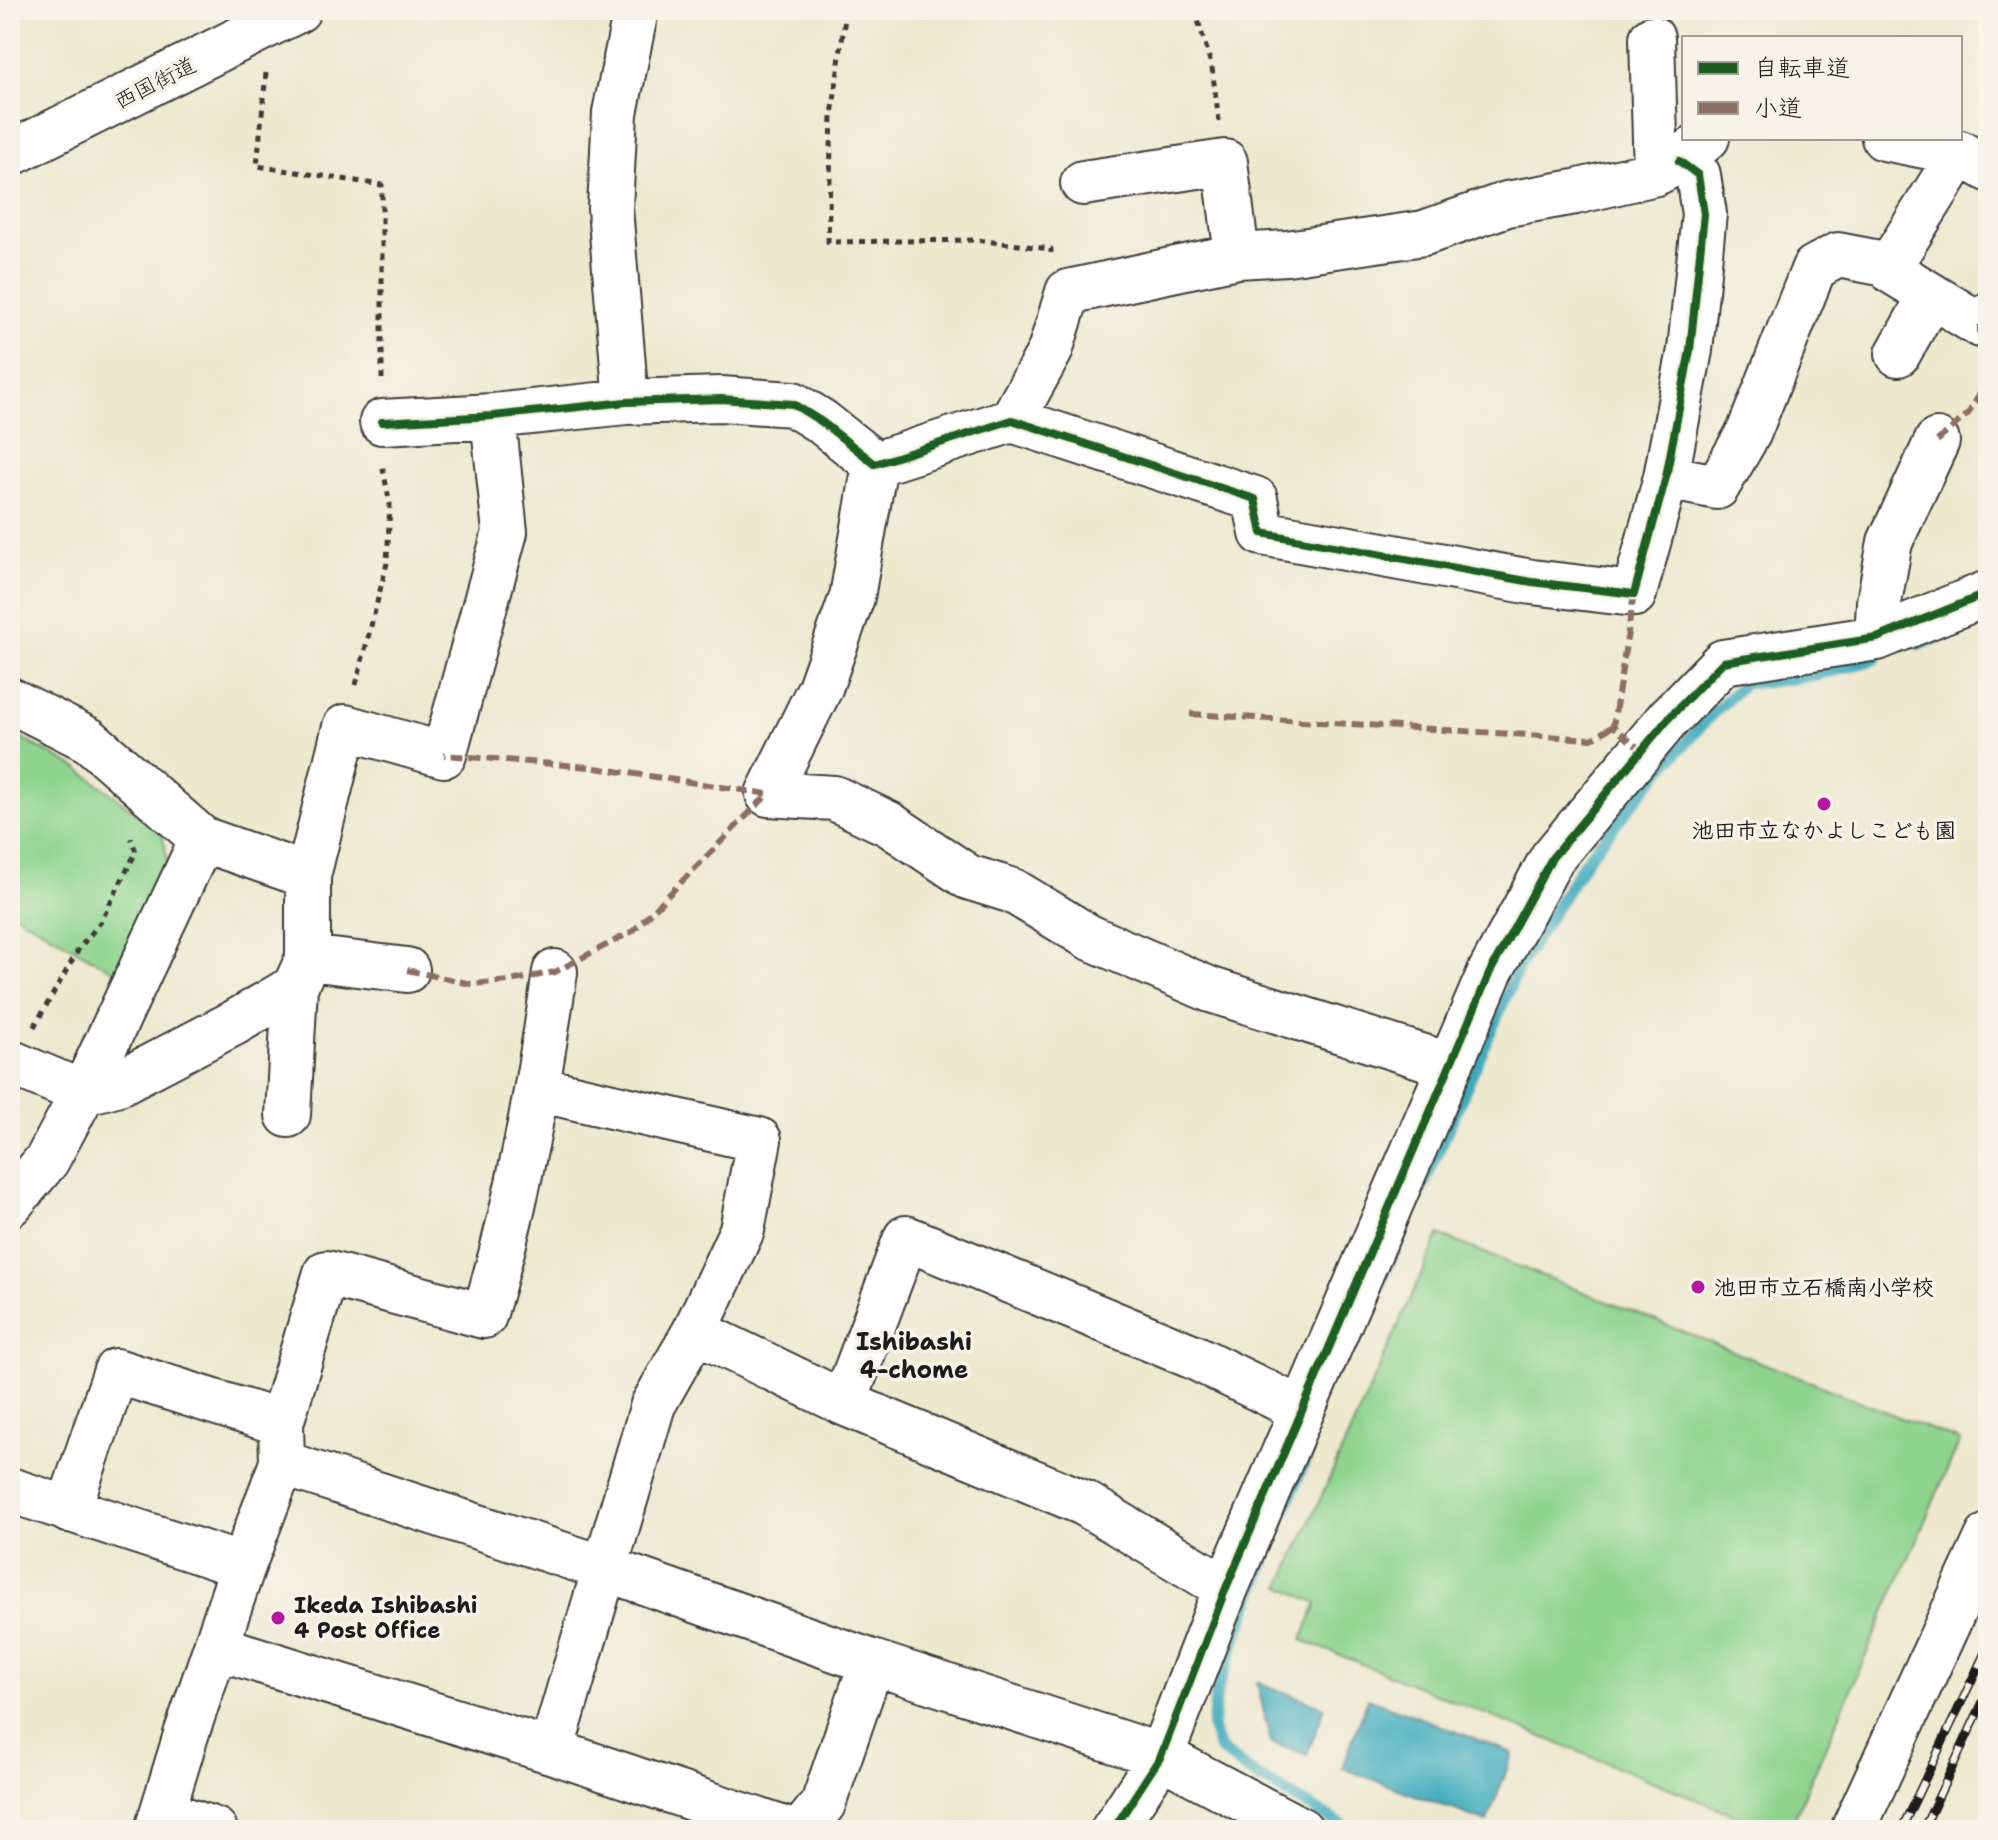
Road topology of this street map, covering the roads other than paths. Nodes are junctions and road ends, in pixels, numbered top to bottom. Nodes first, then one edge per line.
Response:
1 (636, 10) edge
2 (284, 17) edge
3 (1652, 38) dead end
4 (1893, 140) edge
5 (10, 154) edge
6 (1681, 157) edge
7 (1980, 160) edge
8 (1083, 183) dead end
9 (1237, 256) junction
10 (1890, 265) junction
11 (1931, 295) junction
12 (1988, 315) edge
13 (1898, 354) dead end
14 (626, 402) junction
15 (493, 416) junction
16 (1012, 420) junction
17 (382, 422) road end
18 (1937, 441) dead end
19 (875, 464) junction
20 (1666, 477) junction
21 (1988, 593) edge
22 (1877, 638) junction
23 (10, 700) edge
24 (202, 839) junction
25 (308, 876) junction
26 (407, 970) dead end
27 (555, 972) dead end
28 (302, 973) junction
29 (17, 1044) edge
30 (1449, 1065) junction
31 (538, 1089) junction
32 (83, 1093) junction
33 (288, 1115) dead end
34 (10, 1204) edge
35 (695, 1331) junction
36 (844, 1403) junction
37 (1302, 1410) junction
38 (282, 1443) junction
39 (10, 1490) edge
40 (68, 1510) junction
41 (1988, 1536) edge
42 (243, 1566) junction
43 (604, 1568) junction
44 (1226, 1588) junction
45 (216, 1647) junction
46 (872, 1662) junction
47 (551, 1751) junction
48 (1161, 1756) junction
49 (160, 1821) edge
50 (215, 1830) edge
51 (787, 1830) edge
52 (802, 1830) edge
53 (1113, 1830) edge
54 (1301, 1830) edge
55 (1853, 1830) edge

1 - 14 street
2 - 5 street, 西国街道
3 - 6 street
4 - 7 street
6 - 9 street
6 - 20 street
7 - 10 street
8 - 9 street
9 - 16 street
10 - 11 street
10 - 20 street
11 - 12 street
11 - 13 street
14 - 15 street
14 - 19 street
15 - 17 street
15 - 25 street
16 - 19 street
16 - 20 street
18 - 22 street
19 - 30 street
21 - 22 street
22 - 30 street
23 - 24 street
24 - 25 street
24 - 32 street
25 - 28 street
26 - 28 street
27 - 31 street
28 - 32 street
28 - 33 street
29 - 32 street
30 - 37 street
31 - 35 street
31 - 38 street
32 - 34 street
35 - 36 street
35 - 43 street
36 - 37 street
36 - 44 street
37 - 44 street
38 - 40 street
38 - 42 street
38 - 43 street
39 - 40 street
40 - 42 street
41 - 55 street
42 - 45 street
43 - 46 street
43 - 47 street
44 - 48 street
45 - 47 street
45 - 49 street
46 - 48 street
46 - 52 street
47 - 51 street
48 - 53 street
48 - 54 street
49 - 50 street

